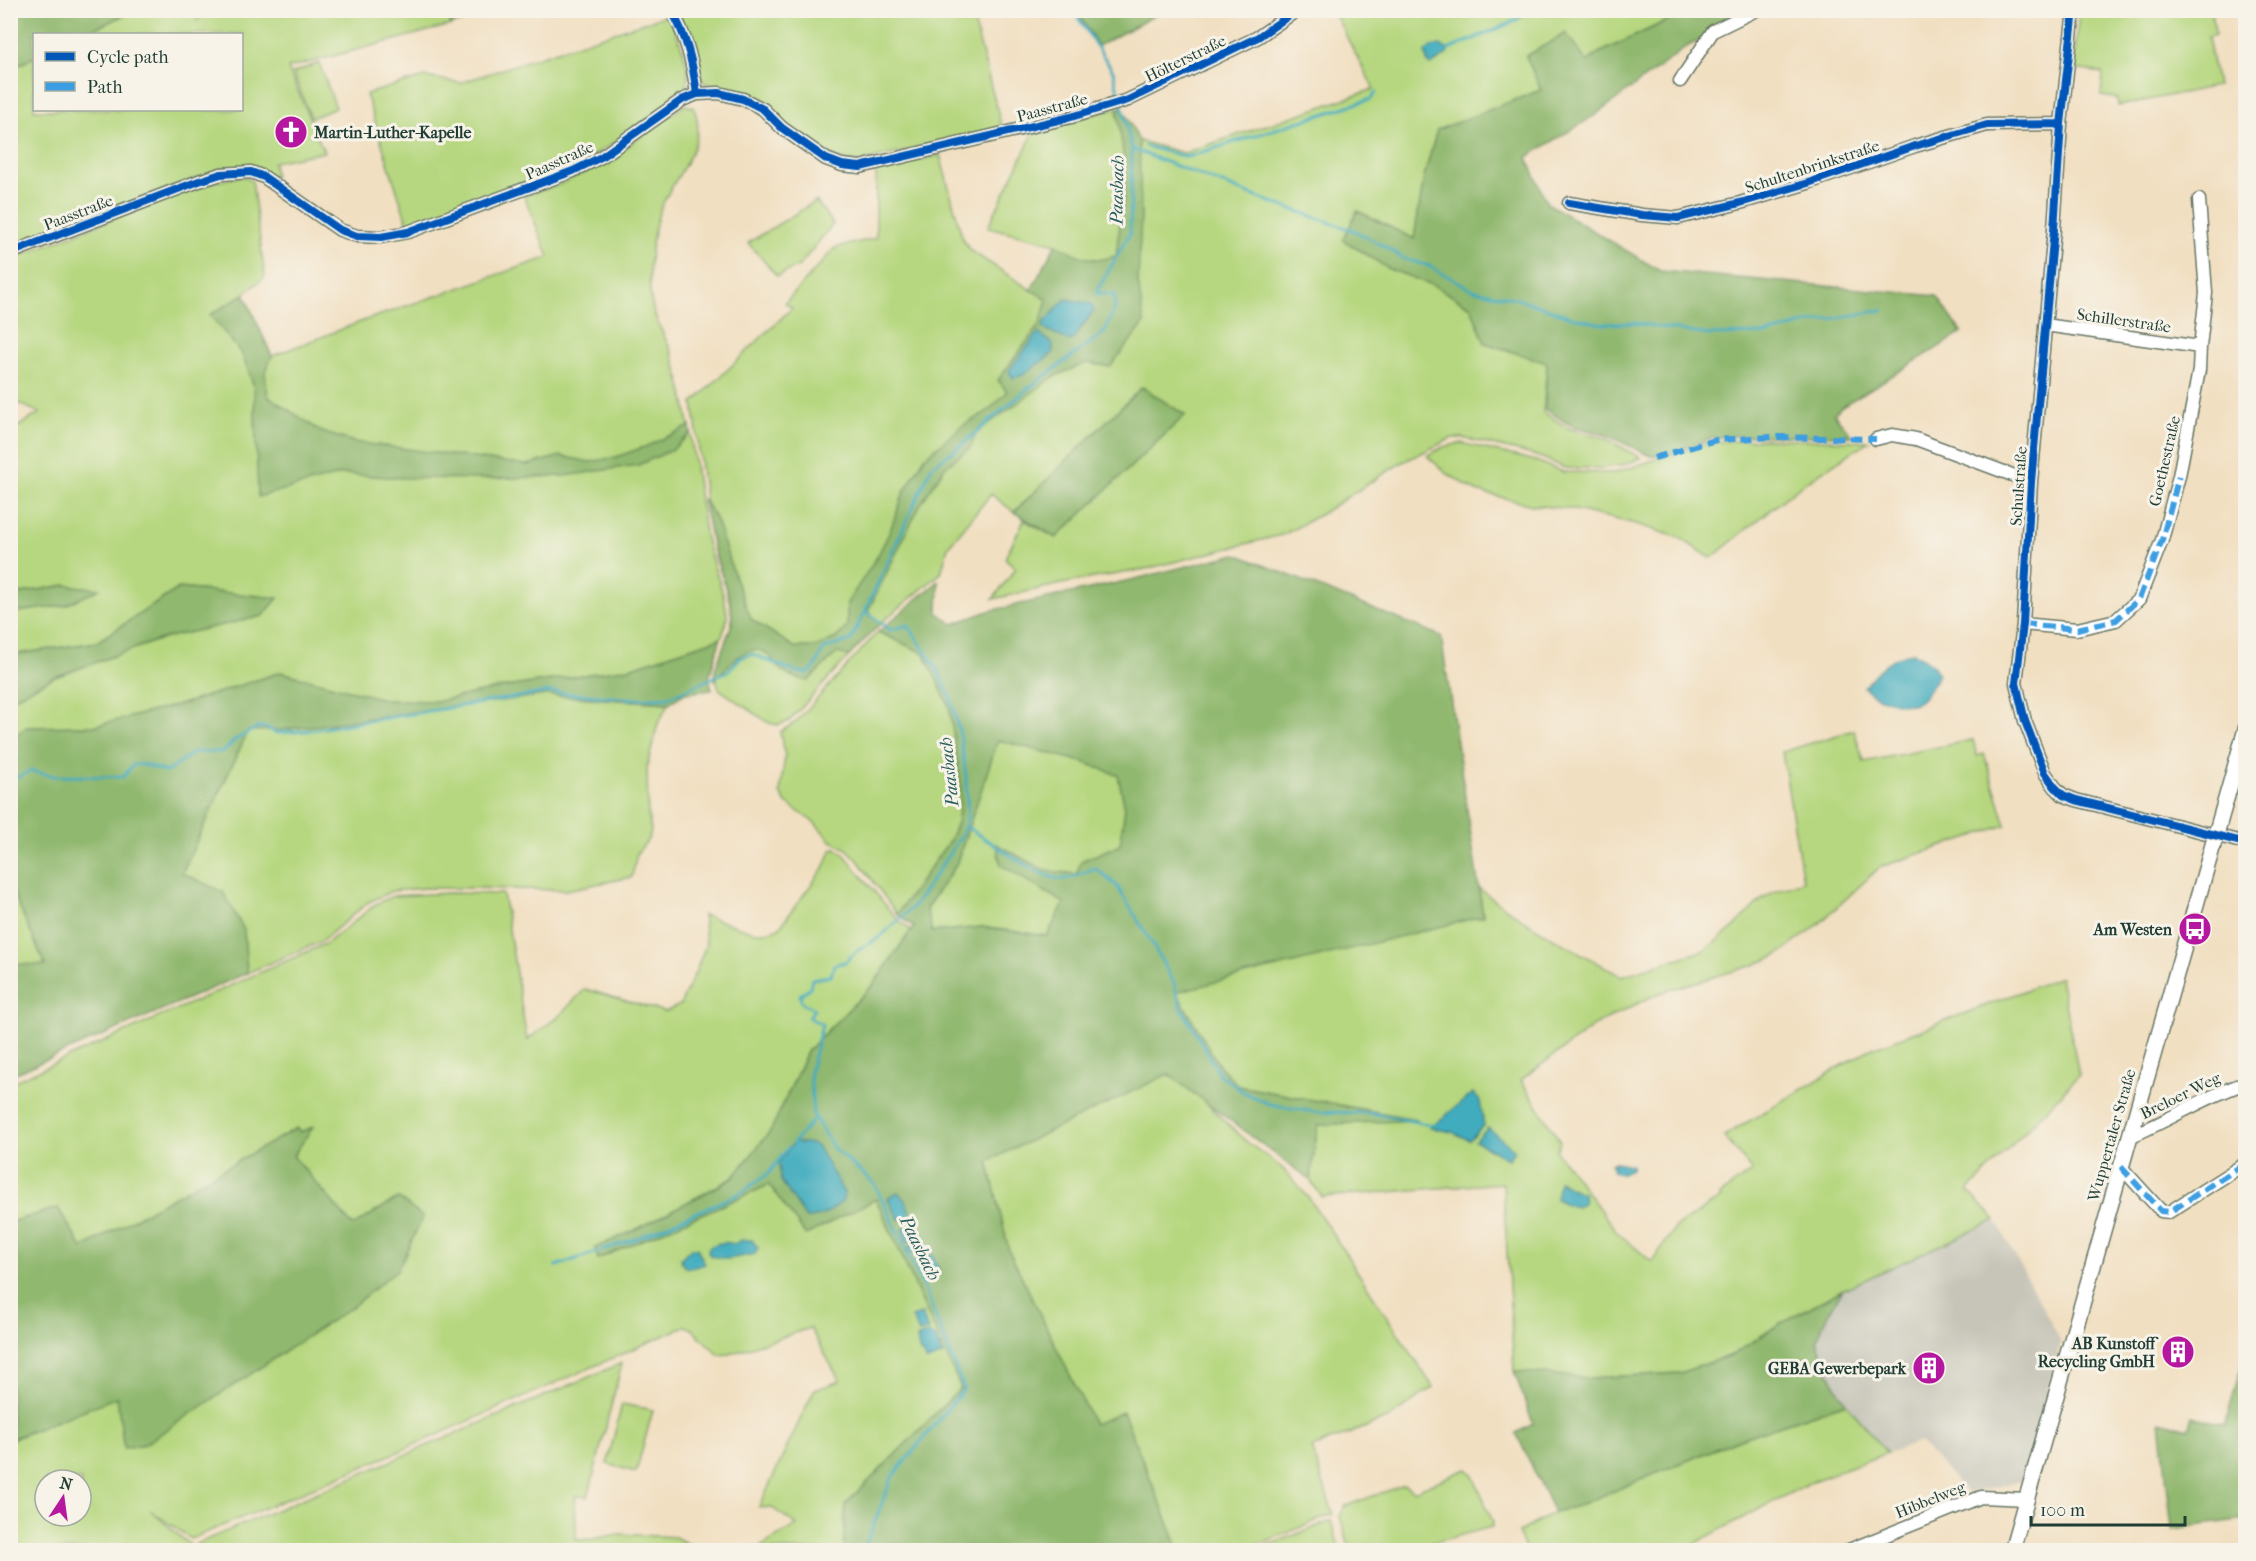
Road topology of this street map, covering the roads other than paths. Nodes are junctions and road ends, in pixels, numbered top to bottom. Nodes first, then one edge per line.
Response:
1 (671, 10) edge
2 (1297, 10) edge
3 (1756, 10) edge
4 (2074, 10) edge
5 (1680, 81) dead end
6 (697, 94) junction
7 (1113, 105) joint
8 (2061, 124) junction
9 (2199, 200) dead end
10 (1569, 203) dead end
11 (10, 253) edge
12 (2045, 325) junction
13 (2200, 347) junction
14 (1876, 439) dead end
15 (2031, 482) junction
16 (2023, 624) junction
17 (2246, 729) edge
18 (2216, 835) junction
19 (2246, 843) edge
20 (2246, 1083) edge
21 (2129, 1137) junction
22 (2246, 1163) edge
23 (2121, 1167) junction
24 (2026, 1499) junction
25 (1849, 1551) edge
26 (2012, 1551) edge

1 - 6 street
2 - 7 street, Hölterstraße
3 - 5 street
4 - 8 street, Schulstraße
6 - 7 street, Paasstraße
6 - 11 street, Paasstraße
8 - 10 street, Schultenbrinkstraße
8 - 12 street, Schulstraße
9 - 13 street, Goethestraße
12 - 13 street, Schillerstraße
12 - 15 street, Schulstraße
13 - 16 street, Goethestraße
14 - 15 street
15 - 16 street, Schulstraße
16 - 18 street, Schulstraße
17 - 18 main road, Wuppertaler Straße
18 - 19 street
18 - 21 main road, Wuppertaler Straße
20 - 21 street, Breloer Weg
21 - 23 main road, Wuppertaler Straße
22 - 23 street
23 - 24 main road, Wuppertaler Straße
24 - 25 street, Hibbelweg
24 - 26 main road, Wuppertaler Straße

